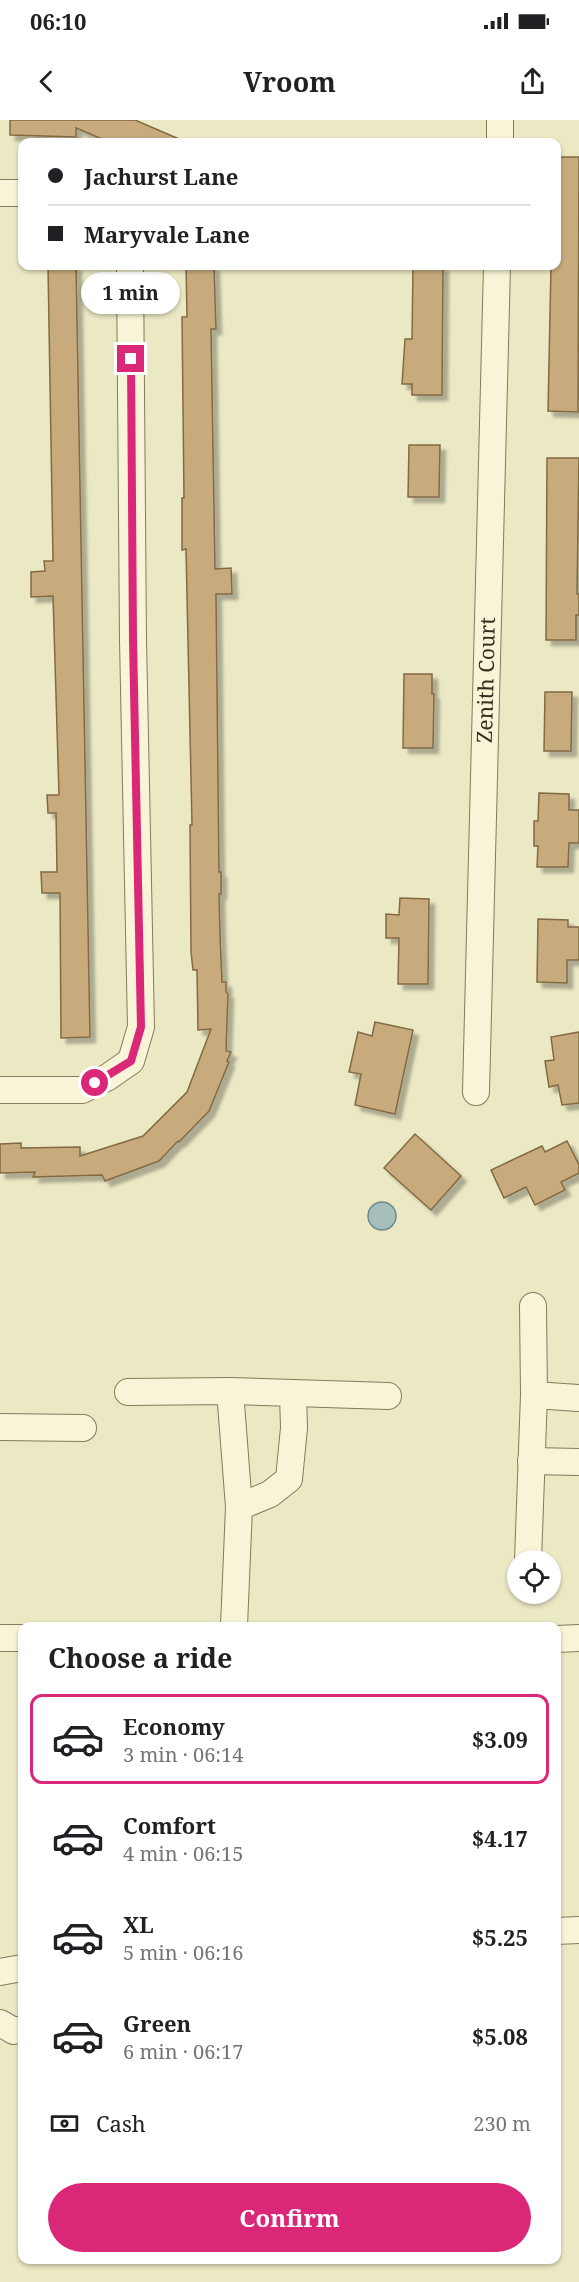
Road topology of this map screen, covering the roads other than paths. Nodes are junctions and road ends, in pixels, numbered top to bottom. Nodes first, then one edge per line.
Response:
1 (500, 120) edge
2 (500, 138) edge
3 (0, 193) edge
4 (18, 193) edge
5 (130, 270) edge
6 (497, 270) edge
7 (0, 1090) edge
8 (476, 1092) dead end
9 (533, 1306) dead end
10 (230, 1391) junction
11 (128, 1392) dead end
12 (293, 1394) junction
13 (534, 1395) junction
14 (388, 1396) dead end
15 (579, 1398) edge
16 (0, 1427) edge
17 (83, 1428) dead end
18 (531, 1461) junction
19 (579, 1462) edge
20 (239, 1507) junction
21 (528, 1550) edge
22 (234, 1622) edge
23 (0, 1638) edge
24 (18, 1638) edge
25 (579, 1638) edge
26 (561, 1639) edge
27 (579, 1930) edge
28 (561, 1931) edge
29 (18, 1969) edge
30 (0, 1972) edge
31 (0, 2023) edge
32 (18, 2030) edge

1 - 2 street
3 - 4 street
5 - 7 street
6 - 8 street, Zenith Court
9 - 13 street
10 - 11 street
10 - 12 street
10 - 20 street
12 - 14 street
12 - 20 street
13 - 15 street
13 - 18 street
16 - 17 street
18 - 19 street
18 - 21 street
20 - 22 street
23 - 24 street
25 - 26 street
27 - 28 street
29 - 30 street
31 - 32 street

